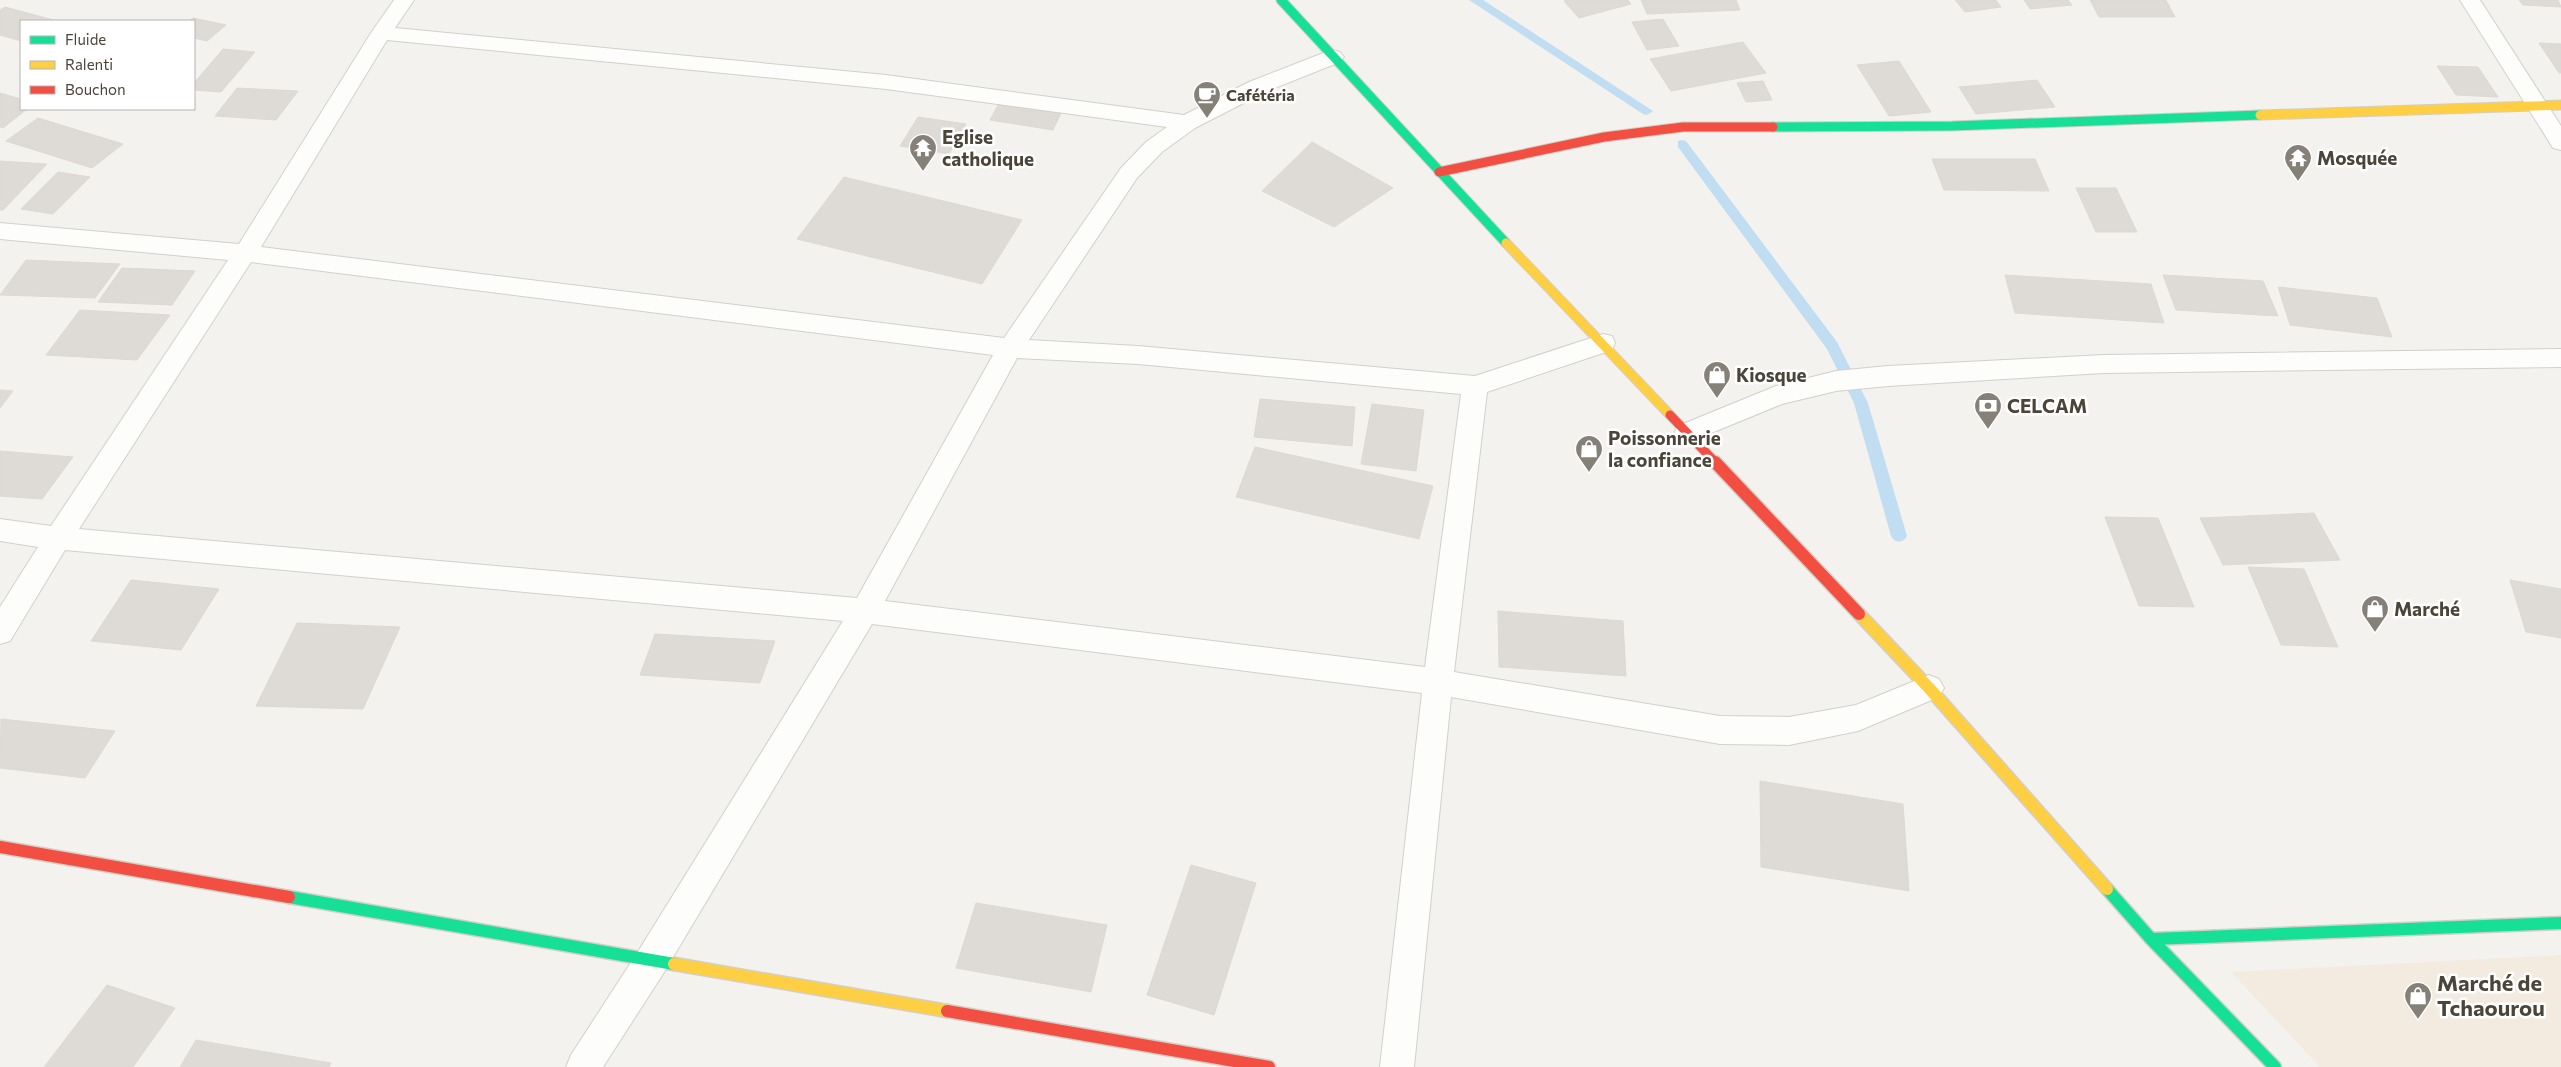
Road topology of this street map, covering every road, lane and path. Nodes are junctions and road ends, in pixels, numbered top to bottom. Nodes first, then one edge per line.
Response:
1 (404, 0) edge
2 (1281, 0) edge
3 (2470, 0) edge
4 (381, 33) junction
5 (1333, 57) junction
6 (2561, 105) edge
7 (2539, 106) junction
8 (1187, 123) junction
9 (2561, 143) edge
10 (1439, 172) junction
11 (0, 231) edge
12 (245, 253) junction
13 (1603, 343) junction
14 (1010, 348) junction
15 (2561, 358) edge
16 (1475, 386) junction
17 (1687, 433) junction
18 (0, 530) edge
19 (58, 538) junction
20 (865, 611) junction
21 (0, 632) edge
22 (1438, 682) junction
23 (1929, 688) junction
24 (0, 847) edge
25 (2561, 923) edge
26 (2151, 939) junction
27 (651, 962) junction
28 (583, 1067) edge
29 (1269, 1067) edge
30 (1397, 1067) edge
31 (2274, 1067) edge

1 - 4 street
2 - 5 main road
3 - 7 street
4 - 8 street
4 - 12 street
5 - 8 street
5 - 10 main road
6 - 7 main road
7 - 9 street
7 - 10 main road
8 - 14 street
10 - 13 main road
11 - 12 street
12 - 14 street
12 - 19 street
13 - 16 street
13 - 17 main road
14 - 16 street
14 - 20 street
15 - 17 street
16 - 22 street
17 - 23 main road
18 - 19 street
19 - 20 street
19 - 21 street
20 - 22 street
20 - 27 street
22 - 23 street
22 - 30 street
23 - 26 main road
24 - 27 main road
25 - 26 main road
26 - 31 main road
27 - 28 street
27 - 29 main road

